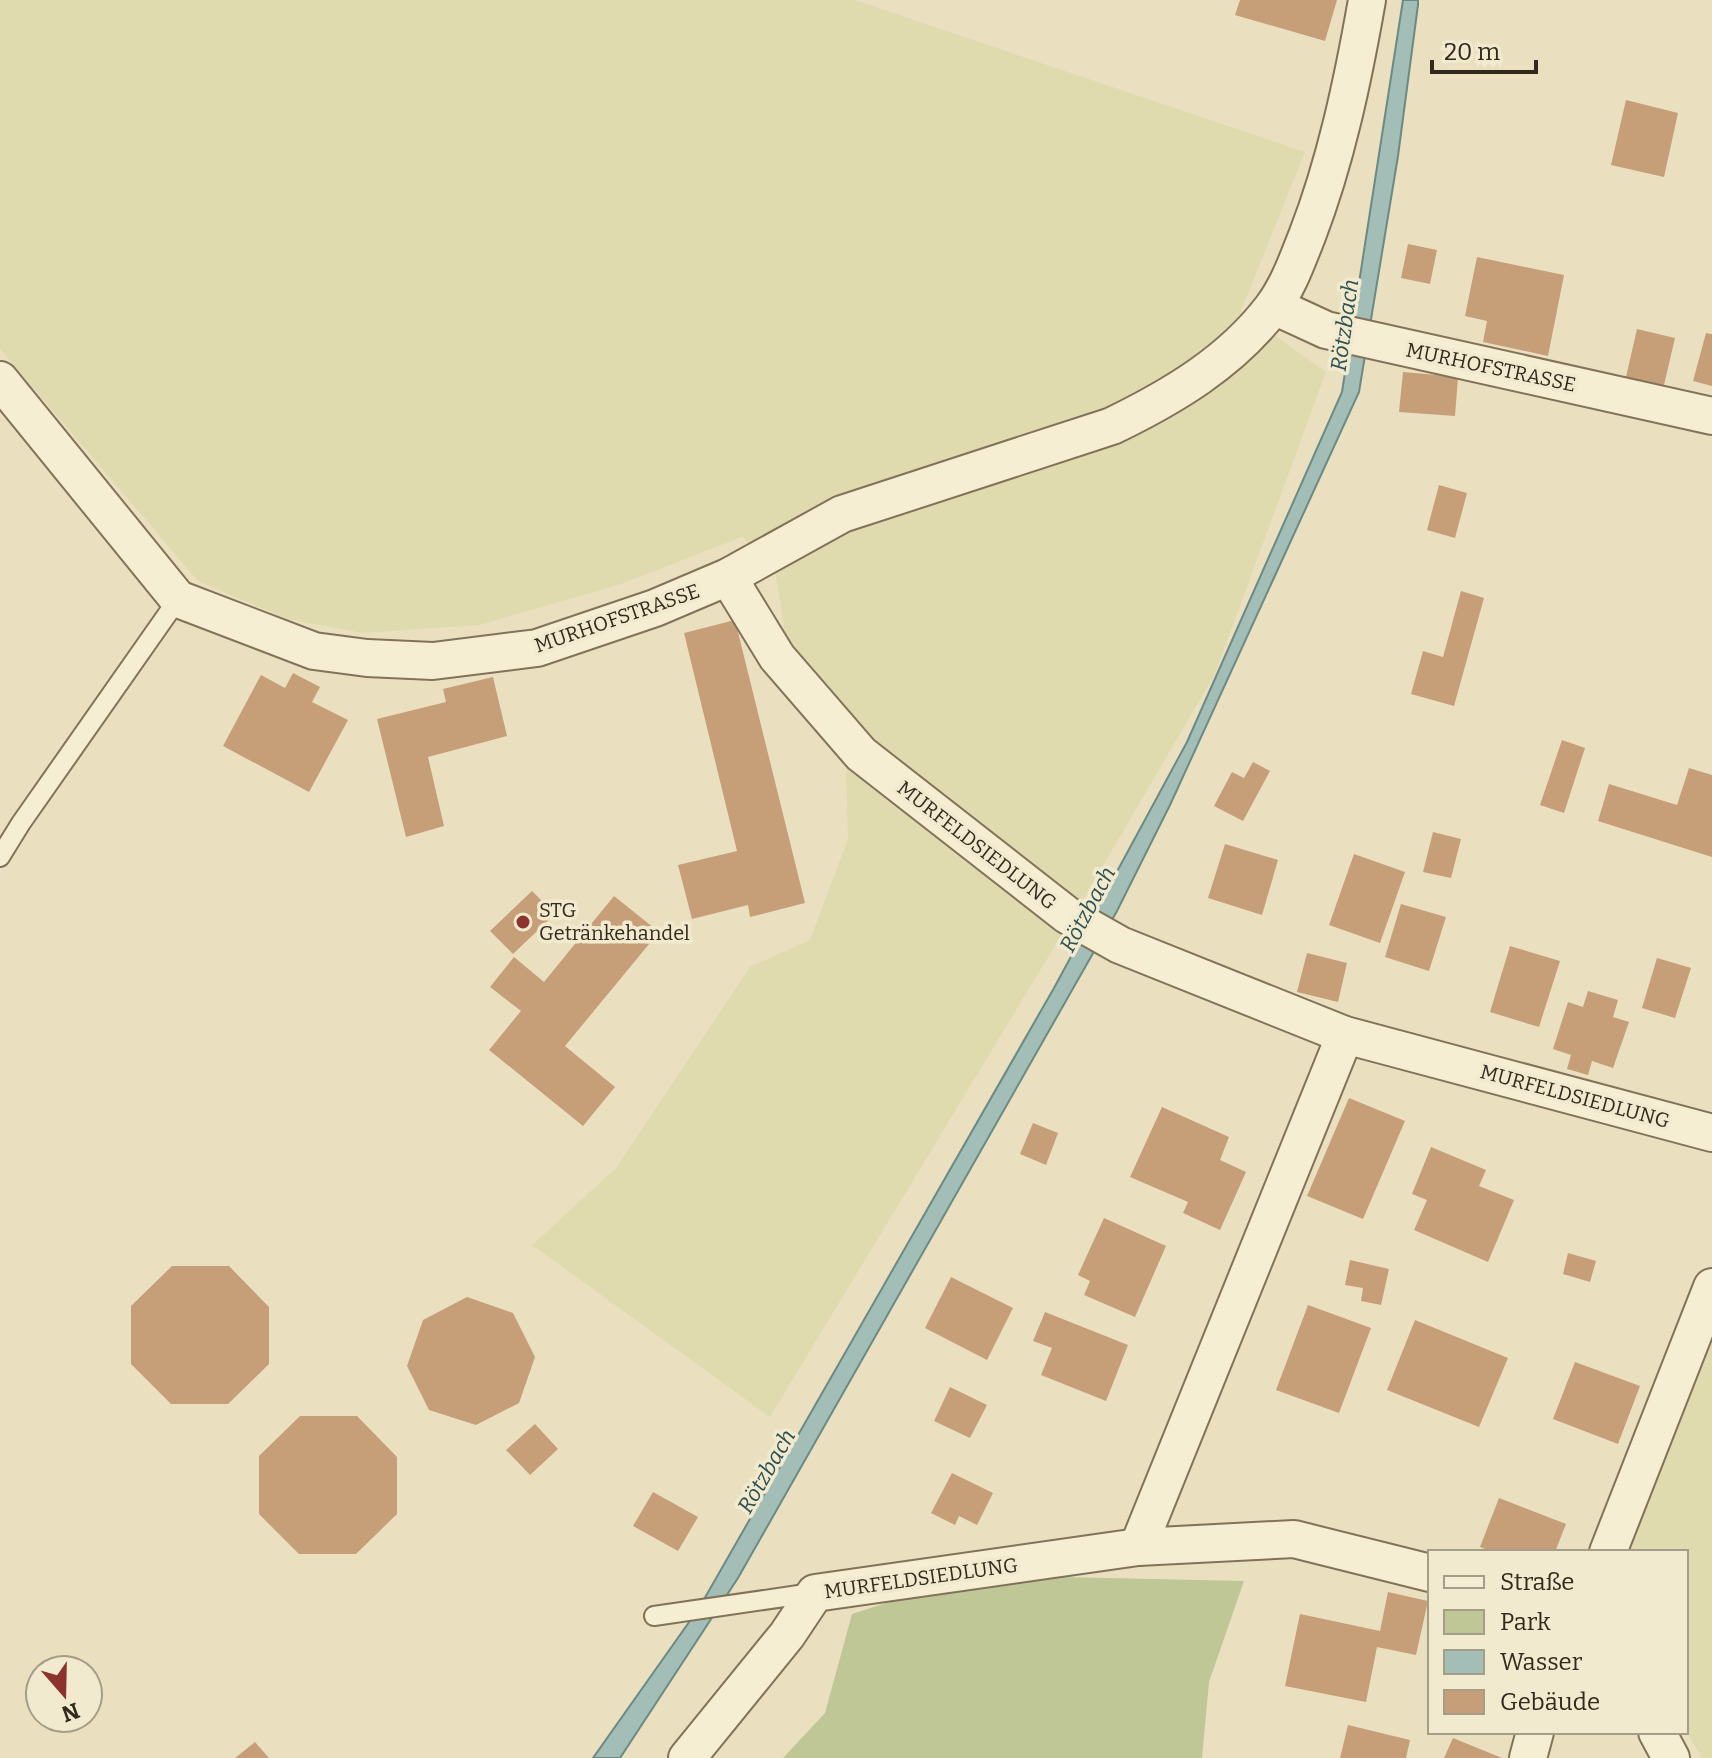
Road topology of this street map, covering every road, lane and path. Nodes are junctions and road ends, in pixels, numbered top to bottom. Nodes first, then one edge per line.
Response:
1 (1367, 0) edge
2 (1274, 306) junction
3 (0, 380) edge
4 (1712, 416) edge
5 (728, 577) junction
6 (178, 599) junction
7 (0, 857) edge
8 (1345, 1035) junction
9 (1712, 1133) edge
10 (1712, 1287) edge
11 (1138, 1547) junction
12 (1609, 1550) edge
13 (1428, 1572) edge
14 (815, 1593) junction
15 (654, 1616) dead end
16 (1534, 1734) edge
17 (1658, 1734) edge
18 (687, 1758) edge
19 (1528, 1758) edge
20 (1671, 1758) edge

1 - 2 street, MURHOFSTRASSE
2 - 4 street, MURHOFSTRASSE
2 - 5 street, MURHOFSTRASSE
3 - 6 street, MURHOFSTRASSE
5 - 6 street, MURHOFSTRASSE
5 - 8 street, MURFELDSIEDLUNG
6 - 7 lane
8 - 9 street, MURFELDSIEDLUNG
8 - 11 street
10 - 12 street
11 - 13 street, MURFELDSIEDLUNG
11 - 14 street, MURFELDSIEDLUNG
14 - 15 lane
14 - 18 street, MURFELDSIEDLUNG
16 - 19 street
17 - 20 street

